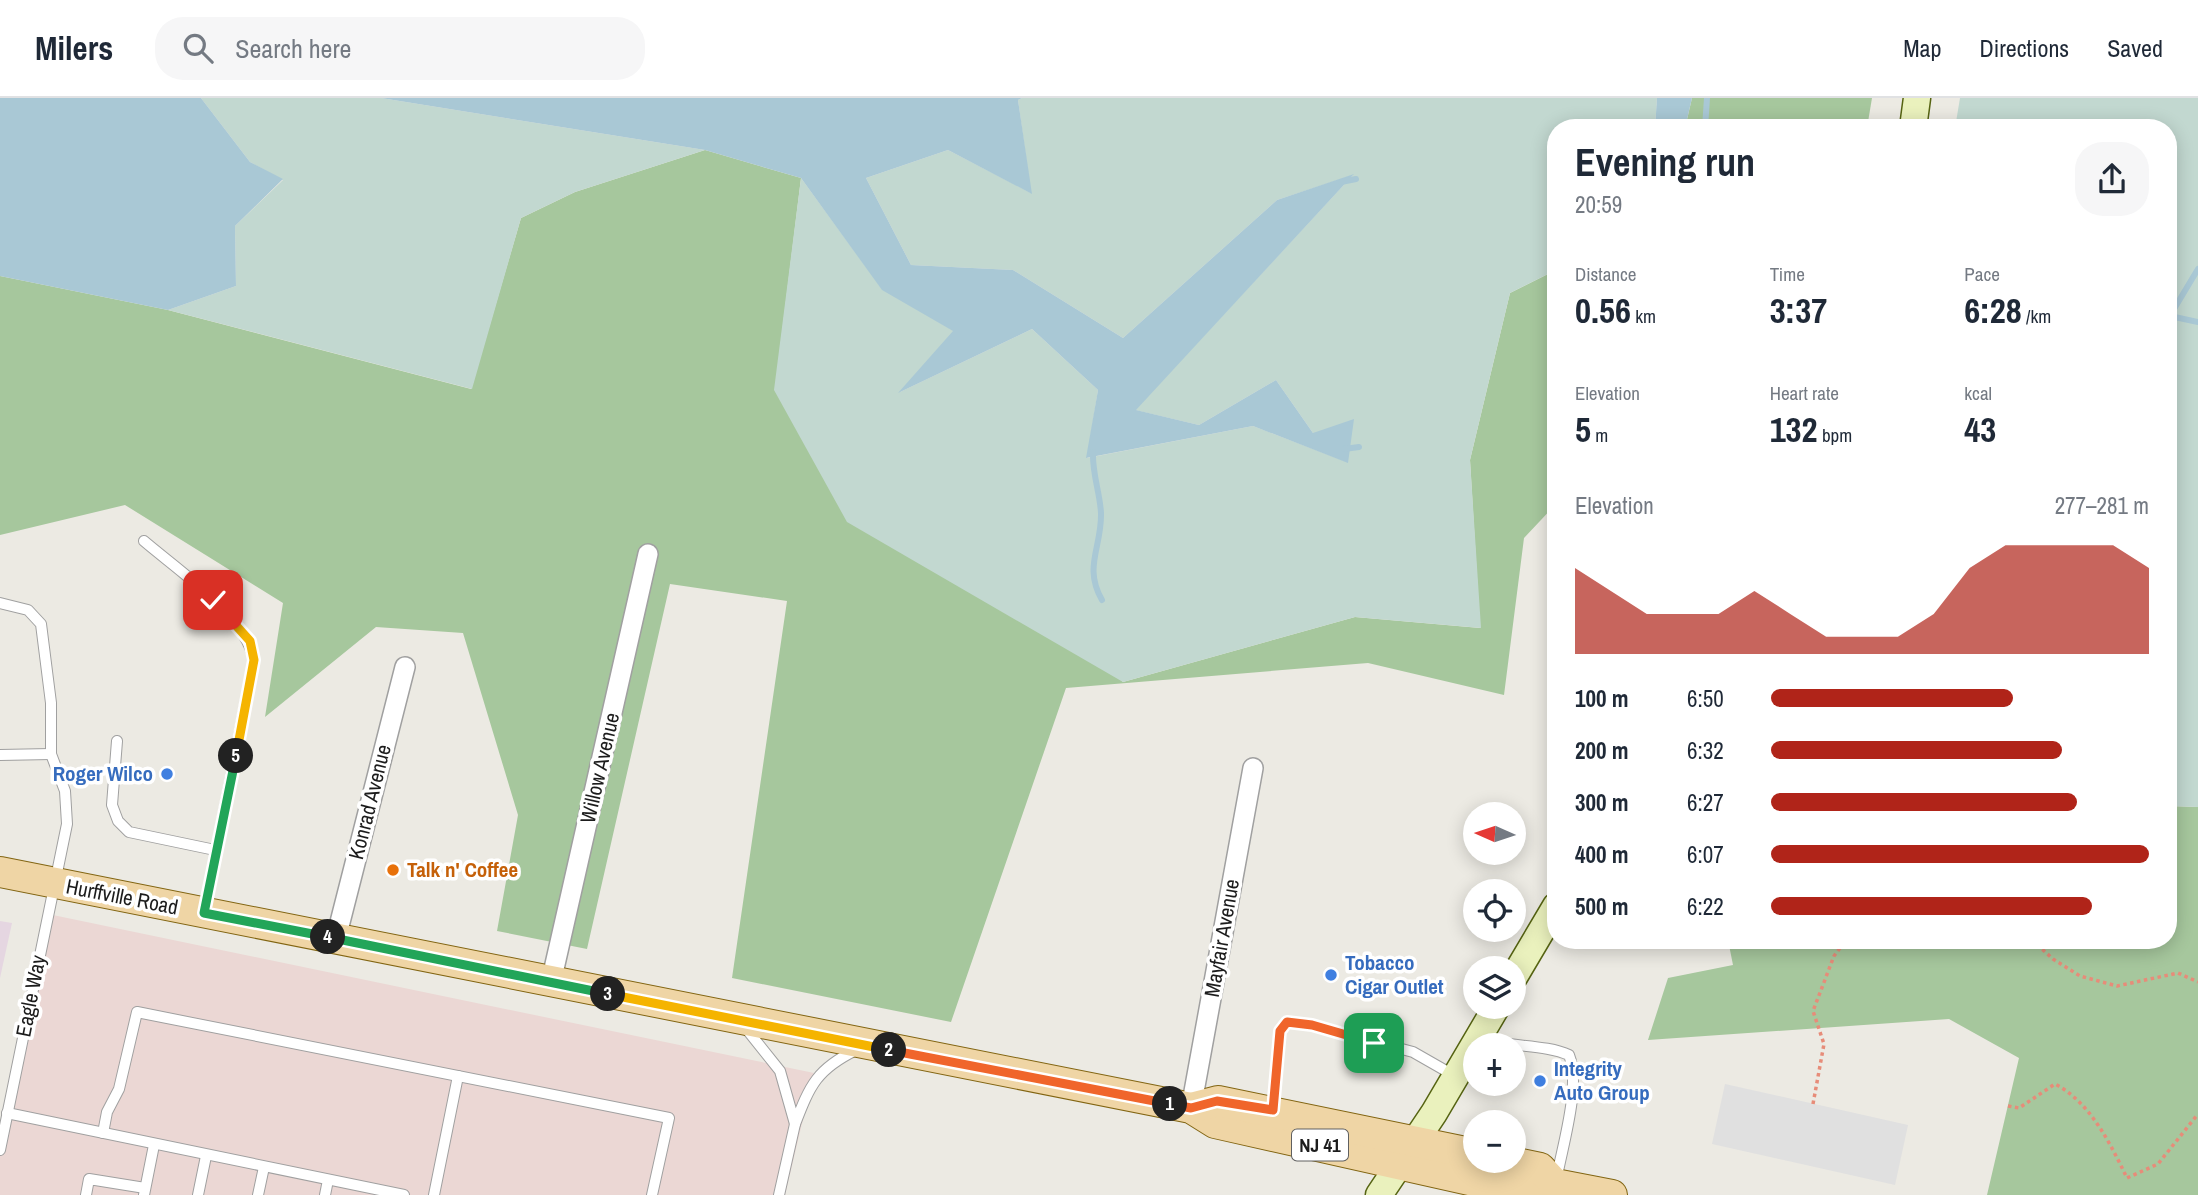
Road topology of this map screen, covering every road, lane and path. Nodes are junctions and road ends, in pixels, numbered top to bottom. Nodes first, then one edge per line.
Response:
1 (1917, 98) edge
2 (1914, 119) edge
3 (144, 541) dead end
4 (648, 554) dead end
5 (0, 603) edge
6 (405, 667) dead end
7 (117, 741) dead end
8 (51, 754) junction
9 (0, 755) edge
10 (1253, 768) dead end
11 (215, 850) junction
12 (0, 872) edge
13 (54, 883) junction
14 (204, 913) junction
15 (1547, 921) edge
16 (336, 938) junction
17 (1839, 949) edge
18 (2042, 949) edge
19 (1526, 957) edge
20 (551, 982) junction
21 (2198, 982) edge
22 (739, 1020) junction
23 (866, 1046) junction
24 (1526, 1046) edge
25 (1463, 1063) edge
26 (458, 1076) junction
27 (1455, 1076) junction
28 (1813, 1104) dead end
29 (2008, 1106) dead end
30 (1191, 1108) junction
31 (1273, 1110) junction
32 (7, 1113) junction
33 (2198, 1114) edge
34 (795, 1124) junction
35 (103, 1133) junction
36 (153, 1145) junction
37 (0, 1150) edge
38 (1406, 1152) junction
39 (1463, 1154) edge
40 (206, 1156) junction
41 (264, 1167) junction
42 (328, 1180) junction
43 (1504, 1181) edge
44 (1554, 1189) edge
45 (145, 1192) edge
46 (381, 1193) edge
47 (86, 1195) edge
48 (198, 1195) edge
49 (258, 1195) edge
50 (325, 1195) edge
51 (404, 1195) edge
52 (434, 1195) edge
53 (652, 1195) edge
54 (779, 1195) edge
55 (1379, 1195) edge
56 (1612, 1195) edge

1 - 2 main road
3 - 11 lane
4 - 20 street, Willow Avenue
5 - 8 lane
6 - 16 street, Konrad Avenue
7 - 11 lane
8 - 9 lane
8 - 13 lane, Eagle Way
10 - 30 street, Mayfair Avenue
11 - 14 lane
12 - 13 main road, Hurffville Road / NJ 41
13 - 14 main road, Hurffville Road / NJ 41
13 - 32 lane, Eagle Way
14 - 16 main road, Hurffville Road / NJ 41
15 - 19 main road
16 - 20 main road, Hurffville Road / NJ 41
17 - 28 path
18 - 21 path
20 - 22 main road, Hurffville Road / NJ 41
22 - 23 main road, Hurffville Road / NJ 41
22 - 34 lane
23 - 30 main road, Hurffville Road / NJ 41
23 - 34 lane
24 - 44 lane
25 - 27 main road
26 - 35 lane
26 - 52 lane
26 - 53 lane
27 - 31 lane
27 - 38 main road
29 - 33 path
30 - 31 main road, Hurffville Road / NJ 41
30 - 38 main road, Hurffville Road / NJ 41
31 - 38 main road, Hurffville Road / NJ 41
32 - 35 lane
32 - 37 lane, Eagle Way
34 - 54 lane
35 - 36 lane
36 - 40 lane
36 - 45 lane
38 - 39 main road, Hurffville Road / NJ 41
38 - 43 main road, Hurffville Road / NJ 41
38 - 55 main road
40 - 41 lane
40 - 48 lane
41 - 42 lane
41 - 49 lane
42 - 46 lane
42 - 50 lane
43 - 44 main road, Hurffville Road / NJ 41
44 - 56 main road, Hurffville Road / NJ 41
45 - 47 lane
46 - 51 lane

